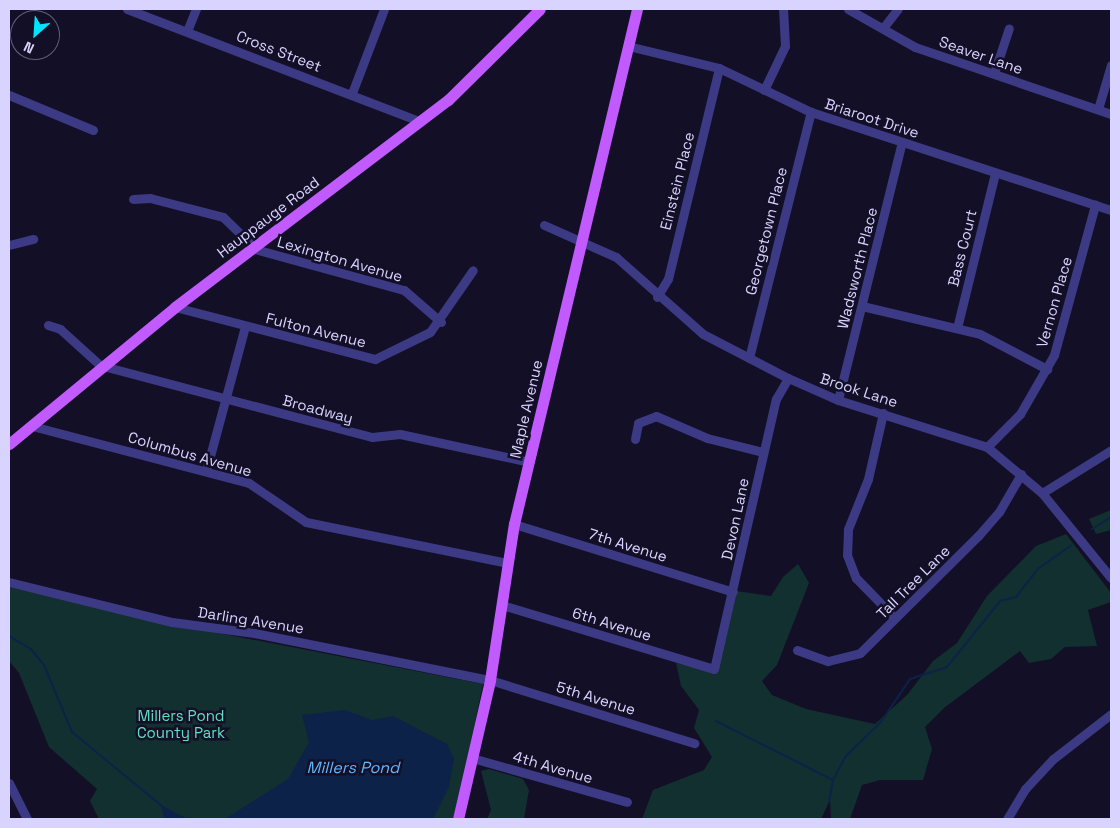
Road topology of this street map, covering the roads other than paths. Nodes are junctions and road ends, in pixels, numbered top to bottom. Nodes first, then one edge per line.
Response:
1 (127, 9) edge
2 (196, 9) edge
3 (384, 9) edge
4 (540, 9) edge
5 (637, 9) edge
6 (783, 9) edge
7 (848, 9) edge
8 (898, 9) edge
9 (883, 28) junction
10 (1008, 28) dead end
11 (186, 31) junction
12 (628, 46) junction
13 (1111, 65) edge
14 (718, 68) junction
15 (994, 73) junction
16 (764, 90) junction
17 (352, 93) junction
18 (9, 95) edge
19 (1098, 110) junction
20 (810, 112) junction
21 (1111, 114) edge
22 (419, 121) junction
23 (92, 130) dead end
24 (902, 142) junction
25 (995, 173) junction
26 (133, 199) dead end
27 (1095, 205) junction
28 (1111, 210) edge
29 (544, 225) dead end
30 (32, 239) dead end
31 (580, 244) junction
32 (9, 245) edge
33 (252, 247) junction
34 (474, 270) dead end
35 (657, 297) junction
36 (862, 306) junction
37 (175, 307) junction
38 (441, 322) junction
39 (48, 326) dead end
40 (244, 326) junction
41 (957, 328) junction
42 (749, 358) junction
43 (103, 366) junction
44 (1047, 369) junction
45 (788, 378) junction
46 (226, 399) junction
47 (838, 400) junction
48 (883, 413) junction
49 (32, 426) junction
50 (635, 439) dead end
51 (9, 444) edge
52 (987, 447) junction
53 (1111, 450) edge
54 (763, 452) junction
55 (529, 462) junction
56 (206, 471) junction
57 (1021, 474) junction
58 (1042, 493) junction
59 (514, 524) junction
60 (507, 563) junction
61 (1111, 578) edge
62 (9, 582) edge
63 (733, 592) junction
64 (502, 605) junction
65 (895, 618) junction
66 (797, 650) dead end
67 (714, 669) joint
68 (490, 680) junction
69 (1111, 714) edge
70 (694, 743) dead end
71 (472, 758) junction
72 (9, 783) edge
73 (627, 802) dead end
74 (27, 819) edge
75 (458, 819) edge
76 (1007, 819) edge

1 - 11 street, Cross Street
2 - 11 street
3 - 17 street
4 - 22 main road, Hauppauge Road
5 - 12 main road, Maple Avenue
6 - 16 street
7 - 9 street, Seaver Lane
8 - 9 street
9 - 15 street, Seaver Lane
10 - 15 street
11 - 17 street, Cross Street
12 - 14 street, Briaroot Drive
12 - 31 main road, Maple Avenue
13 - 19 street
14 - 16 street, Briaroot Drive
14 - 35 street, Einstein Place
15 - 19 street, Seaver Lane
16 - 20 street, Briaroot Drive
17 - 22 street, Cross Street
18 - 23 street
19 - 21 street, Seaver Lane
20 - 24 street, Briaroot Drive
20 - 42 street, Georgetown Place
22 - 33 main road, Hauppauge Road
24 - 25 street, Briaroot Drive
24 - 36 street, Wadsworth Place
25 - 27 street, Briaroot Drive
25 - 41 street, Bass Court
26 - 33 street
27 - 28 street, Briaroot Drive
27 - 44 street, Vernon Place
29 - 31 street, Brook Lane
30 - 32 street
31 - 35 street, Brook Lane
31 - 55 main road, Maple Avenue
33 - 37 main road, Hauppauge Road
33 - 38 street, Lexington Avenue
34 - 38 street, Fulton Avenue
35 - 42 street, Brook Lane
36 - 41 street
36 - 47 street, Wadsworth Place
37 - 40 street, Fulton Avenue
37 - 43 main road, Hauppauge Road
38 - 40 street, Fulton Avenue
39 - 43 street
40 - 46 street
41 - 44 street
42 - 45 street, Brook Lane
43 - 46 street, Broadway
43 - 49 main road, Hauppauge Road
44 - 52 street, Vernon Place
45 - 47 street, Brook Lane
45 - 54 street, Devon Lane
46 - 55 street, Broadway
46 - 56 street
47 - 48 street, Brook Lane
48 - 52 street, Brook Lane
48 - 65 street
49 - 51 main road, Hauppauge Road
49 - 56 street, Columbus Avenue
50 - 54 street
52 - 57 street, Brook Lane
53 - 58 street
54 - 63 street, Devon Lane
55 - 59 main road, Maple Avenue
56 - 60 street, Columbus Avenue
57 - 58 street, Brook Lane
57 - 65 street, Tall Tree Lane
58 - 61 street, Brook Lane
59 - 60 main road, Maple Avenue
59 - 63 street, 7th Avenue
60 - 64 main road, Maple Avenue
62 - 68 street, Darling Avenue
63 - 67 street, Devon Lane
64 - 67 street, 6th Avenue
64 - 68 main road, Maple Avenue
65 - 66 street, Tall Tree Lane
68 - 70 street, 5th Avenue
68 - 71 main road, Maple Avenue
69 - 76 street
71 - 73 street, 4th Avenue
71 - 75 main road, Maple Avenue
72 - 74 street

